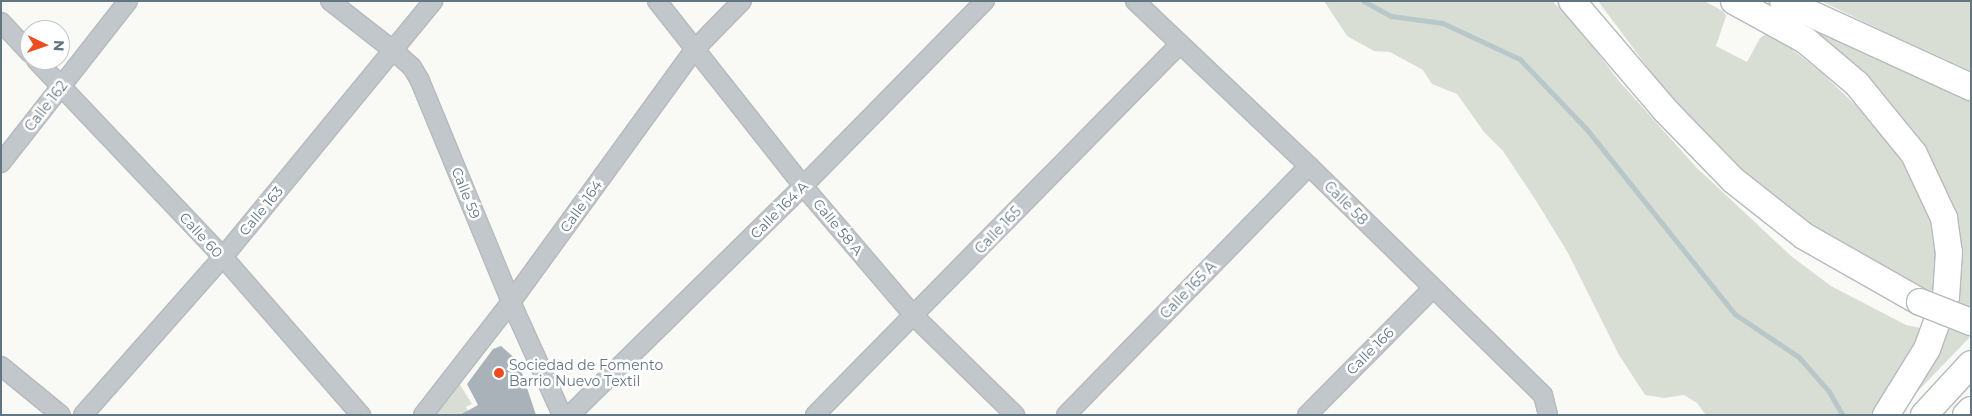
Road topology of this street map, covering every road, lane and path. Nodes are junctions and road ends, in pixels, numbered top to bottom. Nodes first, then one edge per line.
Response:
1 (128, 1) edge
2 (330, 1) edge
3 (433, 1) edge
4 (657, 1) edge
5 (742, 1) edge
6 (985, 1) edge
7 (1135, 1) edge
8 (1572, 1) edge
9 (1734, 1) edge
10 (1783, 1) edge
11 (1, 22) edge
12 (20, 42) edge
13 (1180, 44) junction
14 (695, 49) junction
15 (394, 51) junction
16 (45, 70) edge
17 (60, 86) junction
18 (1971, 87) edge
19 (1, 163) edge
20 (1309, 166) junction
21 (803, 186) junction
22 (222, 257) junction
23 (1432, 288) junction
24 (511, 302) junction
25 (913, 316) junction
26 (1971, 322) edge
27 (1971, 364) edge
28 (1, 366) edge
29 (1971, 410) edge
30 (1549, 413) edge
31 (61, 415) edge
32 (82, 415) edge
33 (361, 415) edge
34 (424, 415) edge
35 (562, 415) edge
36 (570, 415) edge
37 (815, 415) edge
38 (1015, 415) edge
39 (1066, 415) edge
40 (1308, 415) edge
41 (1886, 415) edge
42 (1924, 415) edge
43 (1966, 415) edge

1 - 17 street, Calle 162
2 - 15 street, Calle 59
3 - 15 street, Calle 163
4 - 14 street, Calle 58 A
5 - 14 street, Calle 164
6 - 21 street, Calle 164 A
7 - 13 street, Calle 58
8 - 26 highway, bridge
9 - 41 highway
10 - 18 highway
11 - 12 street
13 - 20 street, Calle 58
13 - 25 street, Calle 165
14 - 21 street, Calle 58 A
14 - 24 street, Calle 164
15 - 22 street, Calle 163
15 - 24 street, Calle 59
16 - 17 street, Calle 60
17 - 19 street, Calle 162
17 - 22 street, Calle 60
20 - 23 street, Calle 58
20 - 39 street, Calle 165 A
21 - 25 street, Calle 58 A
21 - 36 street, Calle 164 A
22 - 32 street, Calle 163
22 - 33 street, Calle 60
23 - 30 street, Calle 58
23 - 40 street, Calle 166
24 - 34 street, Calle 164
24 - 35 street, Calle 59
25 - 37 street, Calle 165
25 - 38 street, Calle 58 A
27 - 42 highway
28 - 31 street
29 - 43 highway

